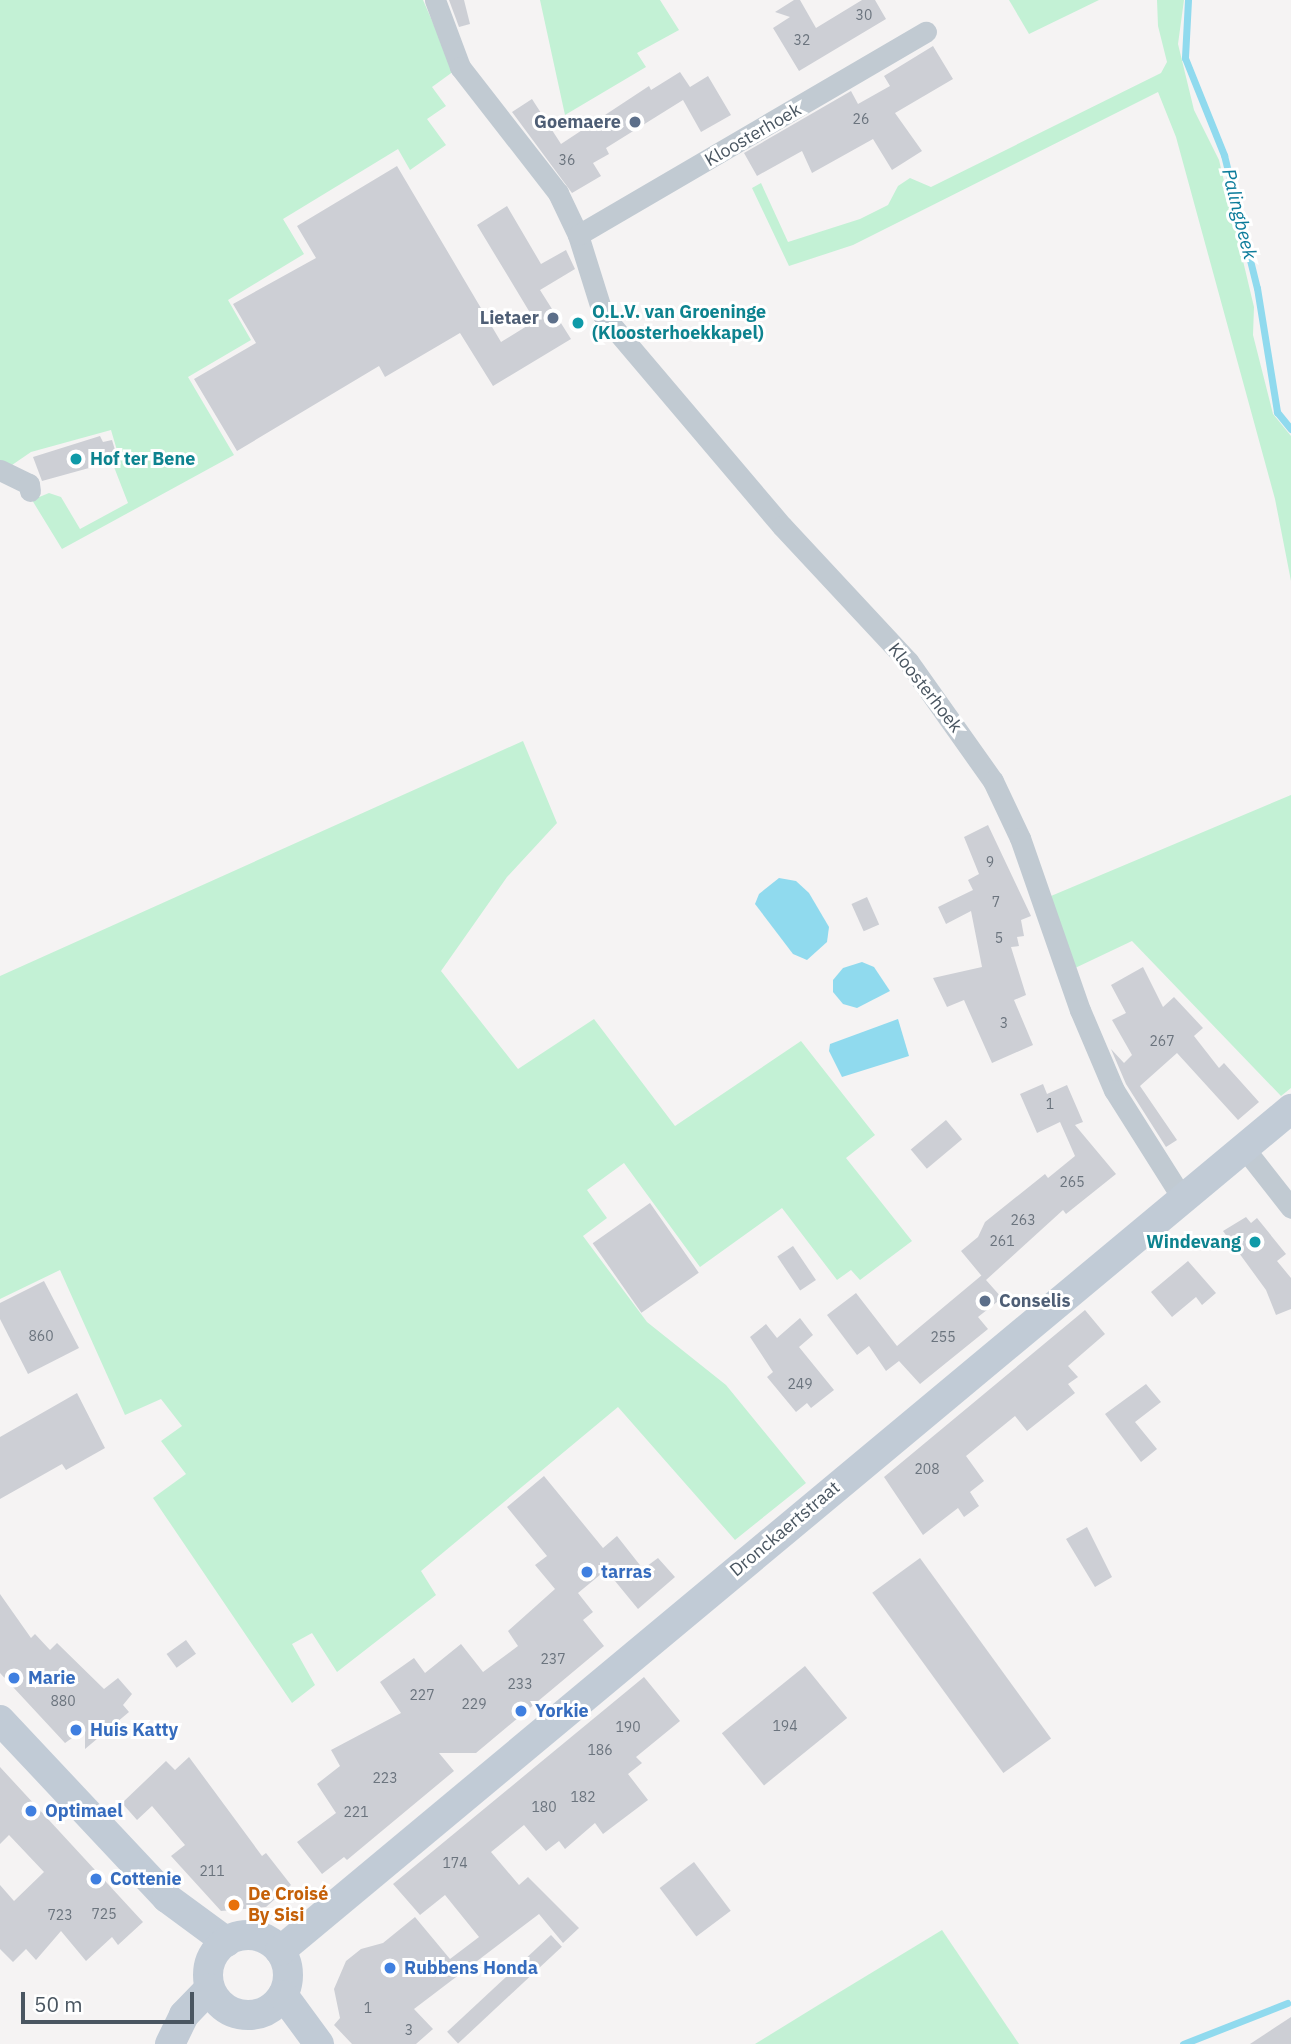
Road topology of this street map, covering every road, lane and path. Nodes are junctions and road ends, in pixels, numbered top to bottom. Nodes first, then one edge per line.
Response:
1 (435, 0) edge
2 (926, 32) dead end
3 (578, 235) junction
4 (0, 470) edge
5 (30, 491) dead end
6 (1291, 1109) edge
7 (1244, 1148) junction
8 (1183, 1199) junction
9 (1291, 1208) edge
10 (0, 1720) edge
11 (280, 1951) junction
12 (218, 1975) junction
13 (272, 2004) junction
14 (170, 2044) edge
15 (177, 2044) edge
16 (308, 2044) edge
17 (319, 2044) edge

1 - 3 street, Kloosterhoek
2 - 3 street, Kloosterhoek
3 - 8 street, Kloosterhoek
4 - 5 street
6 - 7 main road, Dronckaertstraat
7 - 8 main road, Dronckaertstraat
7 - 9 street
8 - 11 main road, Dronckaertstraat
10 - 12 main road
11 - 12 main road
11 - 13 main road
12 - 13 main road
12 - 14 main road
12 - 15 main road
13 - 16 main road
13 - 17 main road

